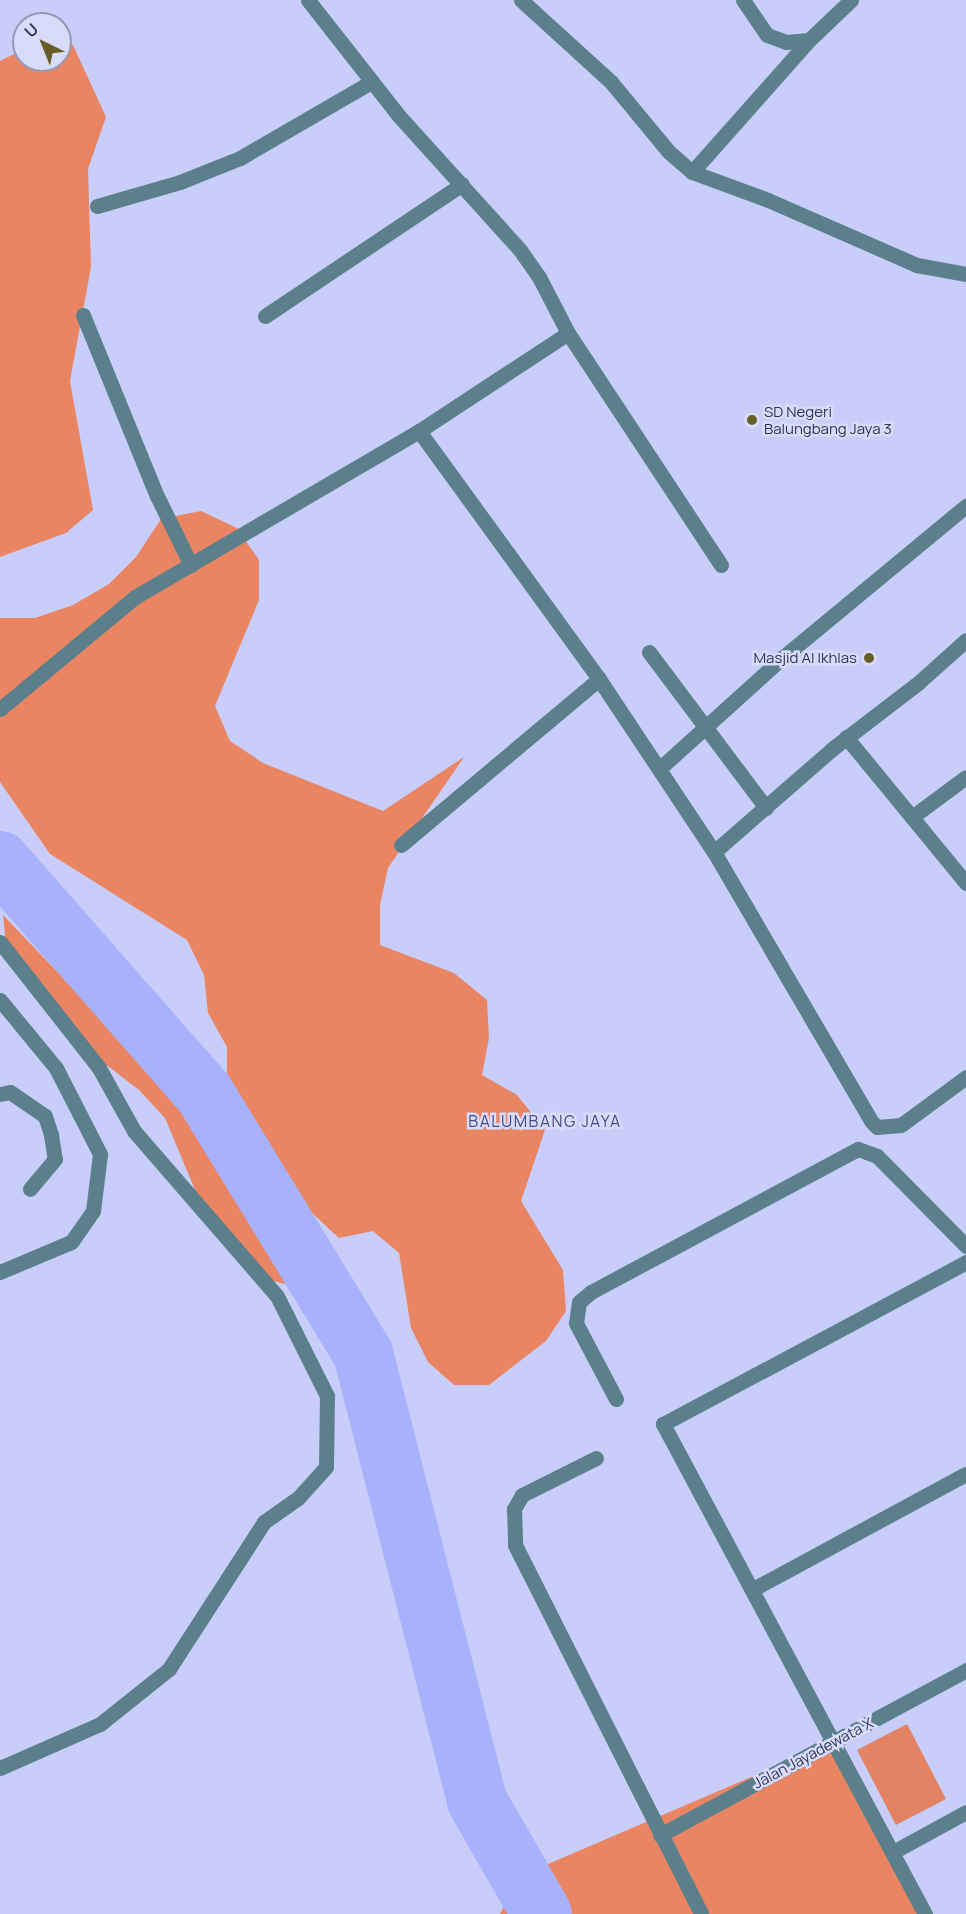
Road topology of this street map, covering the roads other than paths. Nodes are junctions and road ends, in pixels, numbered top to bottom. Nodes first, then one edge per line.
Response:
1 (308, 0) edge
2 (521, 0) edge
3 (743, 0) edge
4 (850, 0) edge
5 (809, 40) junction
6 (371, 82) junction
7 (693, 172) junction
8 (462, 184) junction
9 (97, 206) dead end
10 (966, 274) edge
11 (83, 315) dead end
12 (265, 316) dead end
13 (568, 333) junction
14 (419, 431) junction
15 (966, 506) edge
16 (191, 565) junction
17 (721, 565) dead end
18 (966, 640) edge
19 (649, 652) dead end
20 (599, 678) junction
21 (0, 709) edge
22 (708, 727) junction
23 (846, 737) junction
24 (659, 769) junction
25 (966, 777) edge
26 (766, 808) junction
27 (912, 818) junction
28 (401, 844) dead end
29 (714, 852) junction
30 (966, 883) edge
31 (0, 942) edge
32 (0, 1000) edge
33 (966, 1077) edge
34 (0, 1094) edge
35 (30, 1190) dead end
36 (966, 1246) edge
37 (966, 1262) edge
38 (0, 1272) edge
39 (616, 1399) dead end
40 (596, 1458) dead end
41 (966, 1474) edge
42 (753, 1589) junction
43 (966, 1670) edge
44 (834, 1742) junction
45 (0, 1768) edge
46 (966, 1812) edge
47 (660, 1835) junction
48 (892, 1852) junction
49 (701, 1914) edge
50 (925, 1914) edge

1 - 6 street
2 - 7 street
3 - 5 street
4 - 5 street
5 - 7 street
6 - 8 street
6 - 9 street
7 - 10 street
8 - 12 street
8 - 13 street
11 - 16 street
13 - 14 street
13 - 17 street
14 - 16 street
14 - 20 street
15 - 22 street
16 - 21 street
18 - 23 street
19 - 22 street
20 - 24 street
20 - 28 street
22 - 24 street
22 - 26 street
23 - 26 street
23 - 27 street
24 - 29 street
25 - 27 street
26 - 29 street
27 - 30 street
29 - 33 street
31 - 45 street
32 - 38 street
34 - 35 street
36 - 39 street
37 - 42 street
40 - 47 street
41 - 42 street
42 - 44 street
43 - 44 street, Jalan Jayadewata X
44 - 47 street, Jalan Jayadewata X
44 - 48 street
46 - 48 street
47 - 49 street
48 - 50 street

